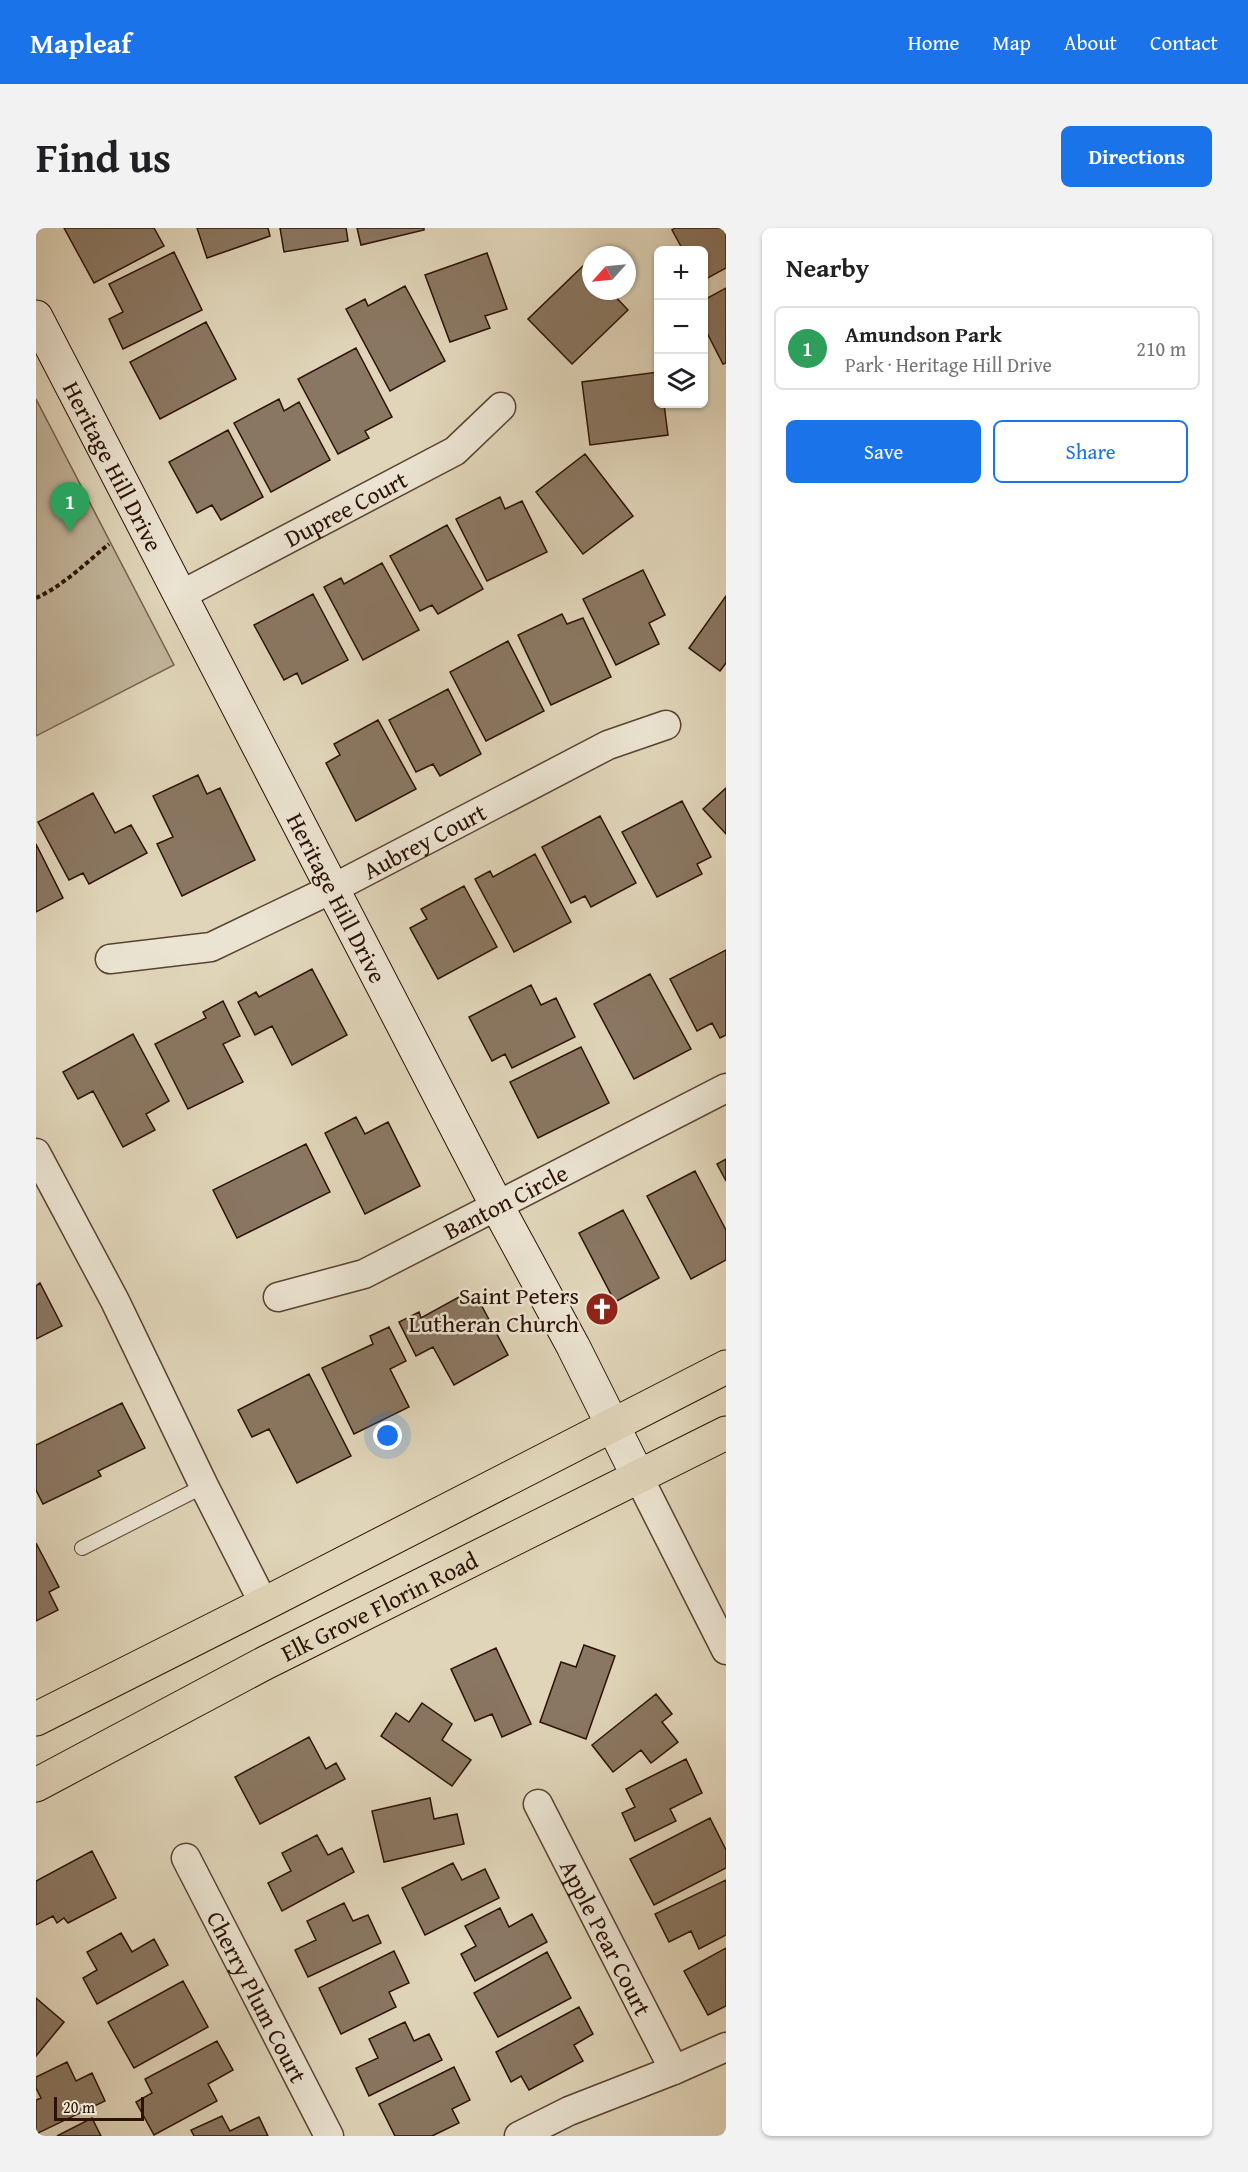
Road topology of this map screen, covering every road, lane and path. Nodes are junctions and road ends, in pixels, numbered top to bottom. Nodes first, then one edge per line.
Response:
1 (36, 317) edge
2 (501, 407) dead end
3 (109, 544) dead end
4 (181, 595) junction
5 (36, 598) edge
6 (666, 725) dead end
7 (332, 889) junction
8 (110, 959) dead end
9 (726, 1088) edge
10 (36, 1153) edge
11 (497, 1206) junction
12 (278, 1297) dead end
13 (726, 1367) edge
14 (614, 1425) junction
15 (726, 1433) edge
16 (639, 1478) junction
17 (204, 1486) junction
18 (82, 1548) dead end
19 (264, 1604) junction
20 (726, 1650) edge
21 (36, 1719) edge
22 (36, 1785) edge
23 (538, 1804) dead end
24 (186, 1858) dead end
25 (726, 2047) edge
26 (674, 2070) junction
27 (329, 2136) edge
28 (519, 2136) edge

1 - 4 street, Heritage Hill Drive
2 - 4 street, Dupree Court
3 - 5 path
4 - 7 street, Heritage Hill Drive
6 - 7 street, Aubrey Court
7 - 8 street, Aubrey Court
7 - 11 street, Heritage Hill Drive
9 - 11 street, Banton Circle
10 - 17 street
11 - 12 street, Banton Circle
11 - 14 street, Heritage Hill Drive
13 - 14 main road
14 - 16 street, Heritage Hill Drive
14 - 19 main road
15 - 16 main road, Elk Grove Florin Road
16 - 20 street
16 - 22 main road, Elk Grove Florin Road
17 - 18 lane
17 - 19 street
19 - 21 main road
23 - 26 street, Apple Pear Court
24 - 27 street, Cherry Plum Court
25 - 26 street
26 - 28 street

